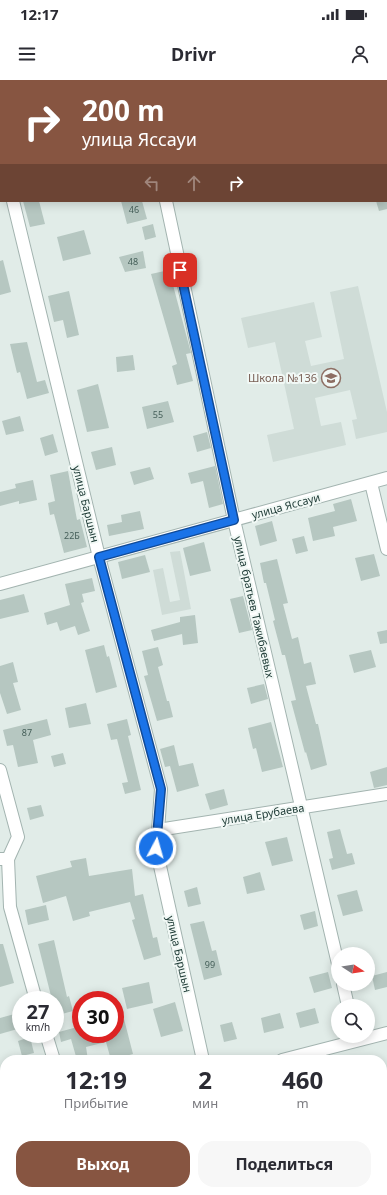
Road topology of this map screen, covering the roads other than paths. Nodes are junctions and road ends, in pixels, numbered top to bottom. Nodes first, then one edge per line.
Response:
1 (12, 202) edge
2 (166, 202) edge
3 (387, 478) edge
4 (371, 483) junction
5 (234, 520) junction
6 (387, 549) edge
7 (99, 557) junction
8 (0, 584) edge
9 (0, 770) edge
10 (387, 794) edge
11 (302, 808) junction
12 (158, 830) junction
13 (4, 859) edge
14 (334, 947) edge
15 (33, 991) edge
16 (387, 1033) edge
17 (375, 1035) edge
18 (49, 1043) edge
19 (341, 1043) edge
20 (52, 1055) edge
21 (202, 1055) edge
22 (299, 1055) edge

1 - 7 street, улица Баршын
2 - 5 street, улица братьев Тажибаевых
3 - 4 street, улица Яссауи
4 - 5 street, улица Яссауи
4 - 6 street
5 - 7 street, улица Яссауи
5 - 11 street, улица братьев Тажибаевых
7 - 8 street, улица Яссауи
7 - 12 street, улица Баршын
9 - 13 street
10 - 11 street, улица Ерубаева
11 - 12 street, улица Ерубаева
11 - 14 street, улица братьев Тажибаевых
12 - 21 street, улица Баршын
13 - 15 street
16 - 17 street
18 - 20 street
19 - 22 street

